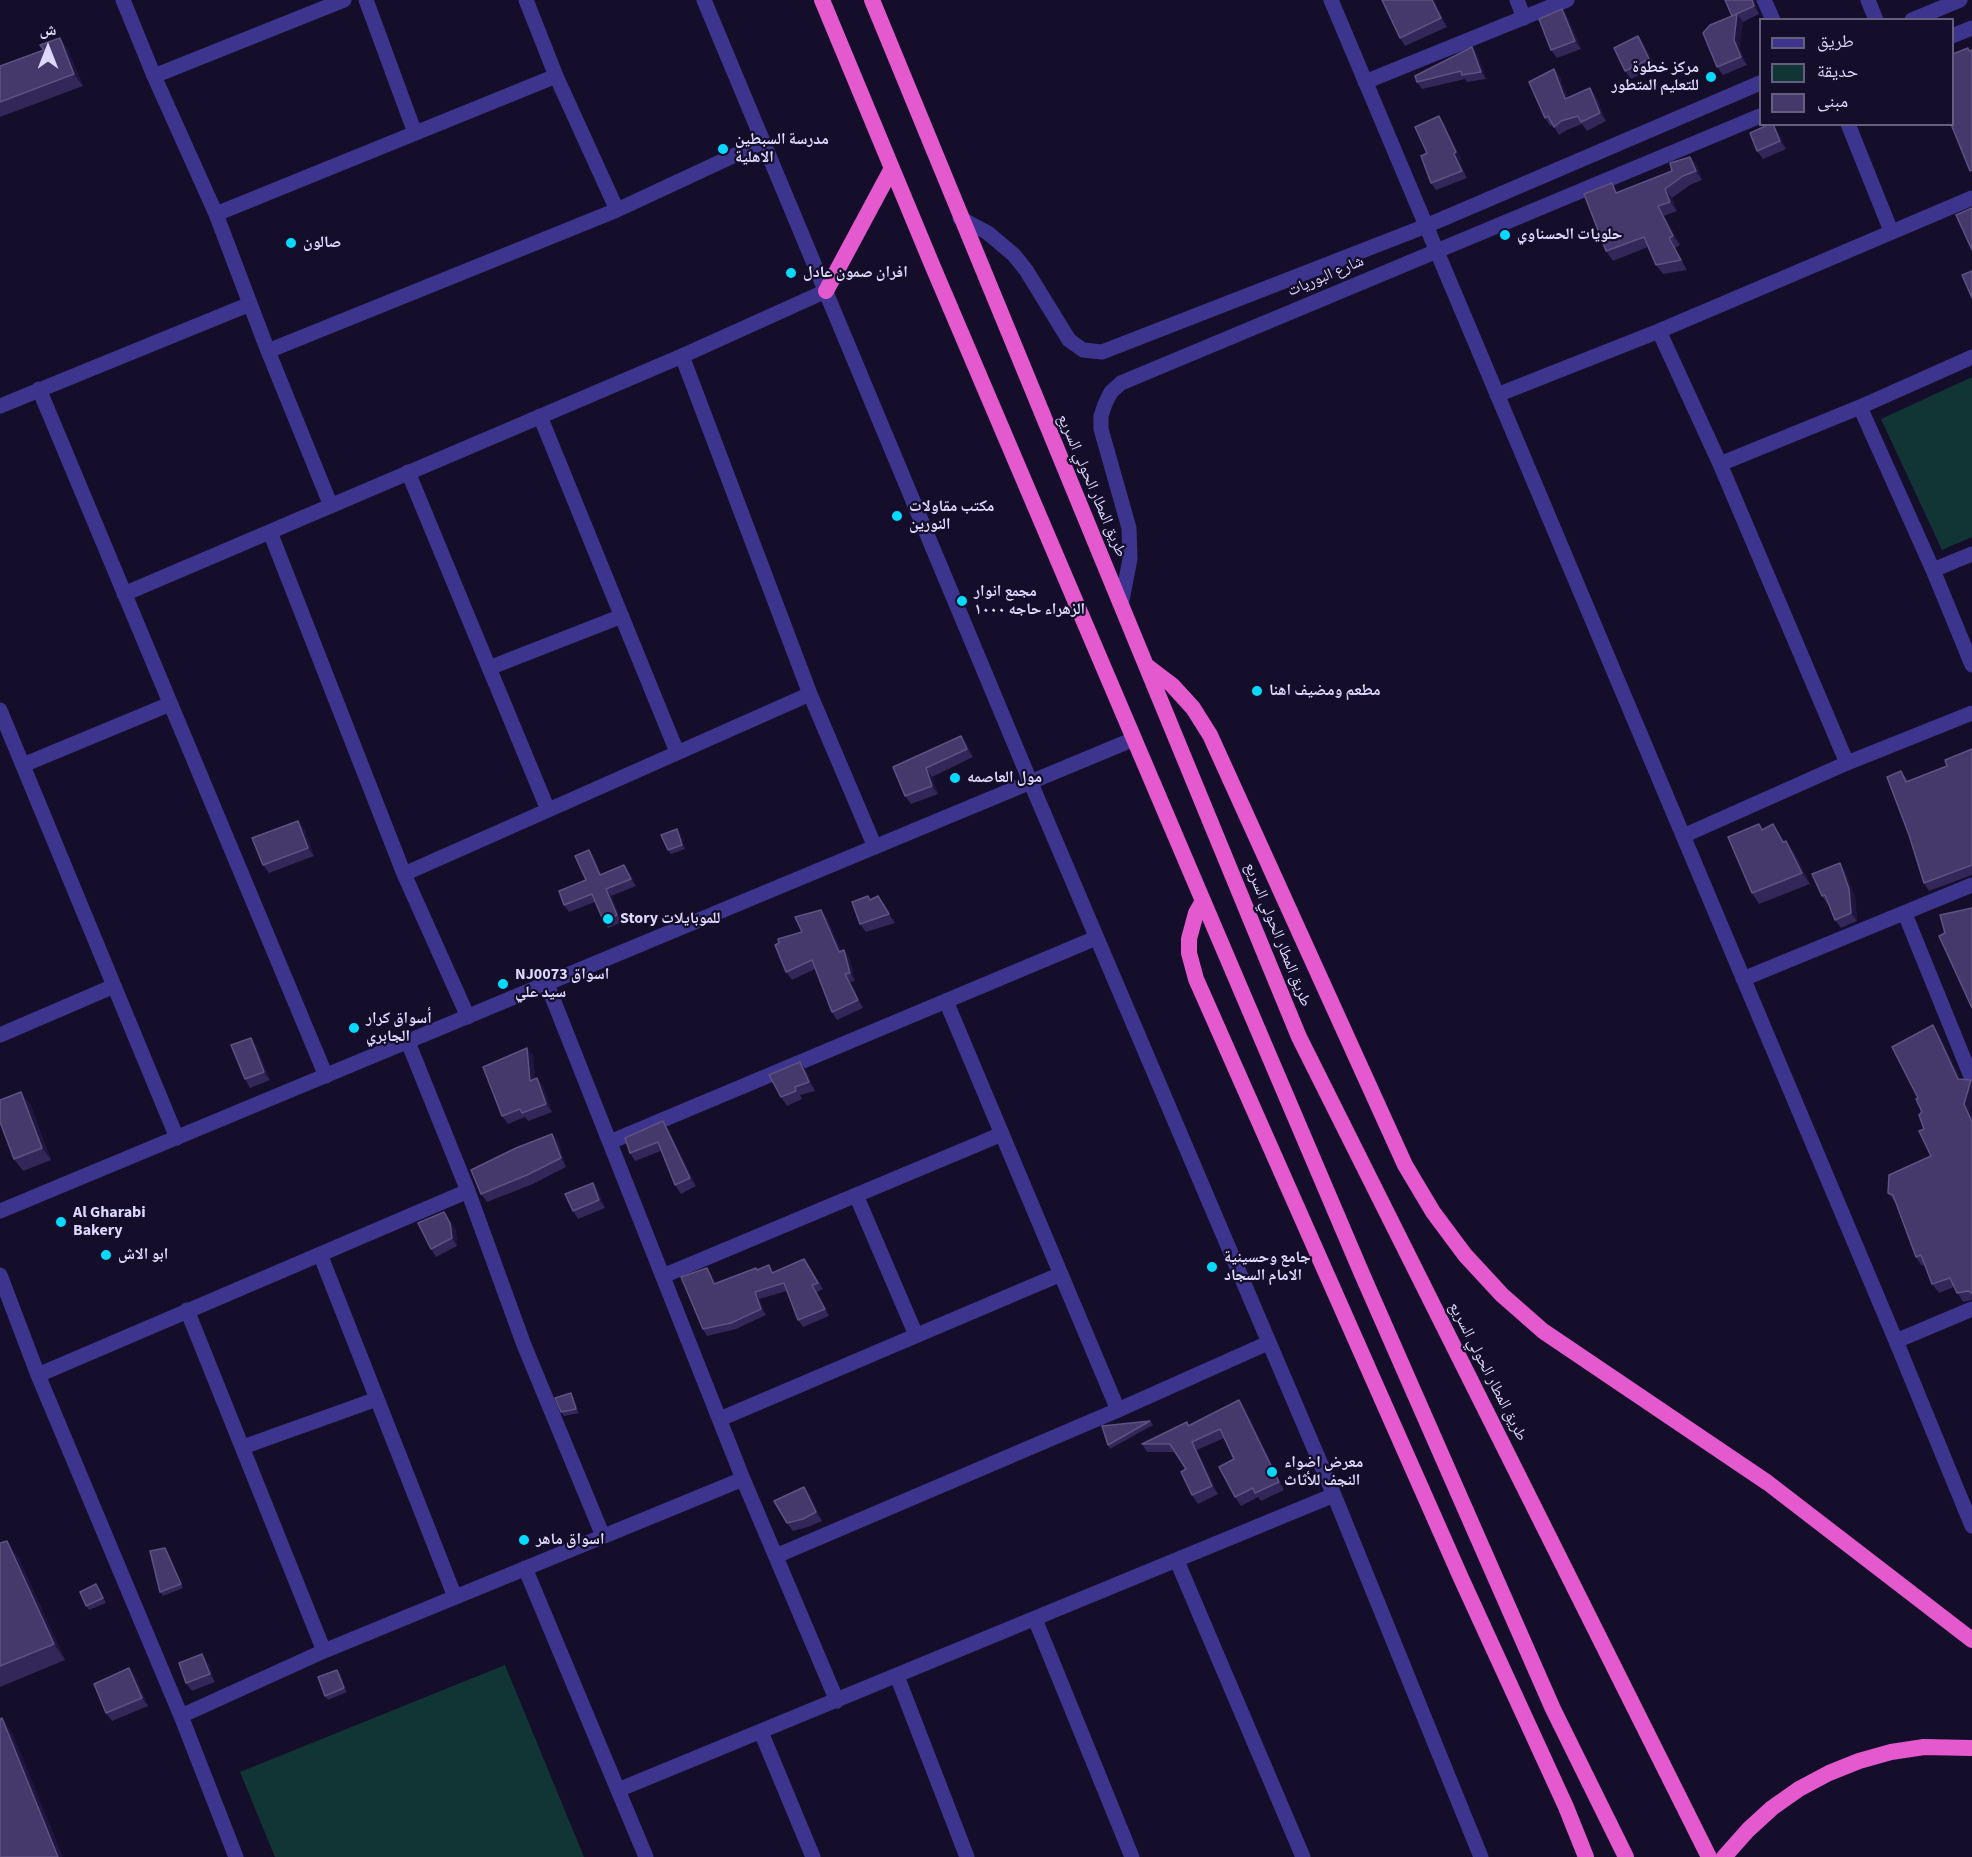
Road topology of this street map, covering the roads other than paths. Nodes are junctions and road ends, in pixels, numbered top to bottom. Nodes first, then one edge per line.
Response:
1 (123, 0) edge
2 (344, 0) edge
3 (366, 0) edge
4 (526, 0) edge
5 (704, 0) edge
6 (822, 0) edge
7 (872, 0) edge
8 (1331, 0) edge
9 (1517, 0) edge
10 (1567, 0) edge
11 (1764, 0) edge
12 (1868, 0) edge
13 (1960, 0) edge
14 (1524, 18) junction
15 (1772, 18) edge
16 (1875, 18) edge
17 (1917, 18) edge
18 (1972, 28) edge
19 (1954, 36) edge
20 (154, 76) junction
21 (556, 76) junction
22 (1365, 82) junction
23 (1759, 84) edge
24 (1759, 117) edge
25 (1849, 126) edge
26 (415, 133) junction
27 (763, 142) junction
28 (892, 168) junction
29 (1972, 198) edge
30 (617, 210) junction
31 (216, 214) junction
32 (960, 219) junction
33 (1426, 226) junction
34 (1891, 231) junction
35 (1436, 251) junction
36 (826, 291) junction
37 (250, 304) junction
38 (1659, 331) junction
39 (268, 351) junction
40 (682, 356) junction
41 (1972, 357) edge
42 (39, 389) junction
43 (1497, 395) junction
44 (0, 406) edge
45 (1860, 407) junction
46 (540, 416) junction
47 (1720, 465) junction
48 (408, 472) junction
49 (330, 506) junction
50 (270, 532) junction
51 (1972, 554) edge
52 (1933, 570) junction
53 (124, 594) junction
54 (1121, 605) junction
55 (622, 616) junction
56 (1972, 665) edge
57 (1147, 666) junction
58 (489, 668) junction
59 (810, 694) junction
60 (170, 704) junction
61 (0, 710) edge
62 (1972, 713) edge
63 (1134, 739) junction
64 (677, 752) junction
65 (1847, 763) junction
66 (23, 765) junction
67 (1030, 781) junction
68 (548, 810) junction
69 (1683, 836) junction
70 (875, 847) junction
71 (404, 874) junction
72 (1972, 885) edge
73 (1203, 901) junction
74 (1905, 914) junction
75 (1096, 938) junction
76 (1743, 979) junction
77 (547, 984) junction
78 (114, 986) junction
79 (946, 1001) junction
80 (468, 1017) junction
81 (0, 1035) edge
82 (408, 1042) junction
83 (1968, 1056) edge
84 (326, 1076) junction
85 (1972, 1079) edge
86 (1002, 1134) junction
87 (177, 1138) junction
88 (610, 1142) junction
89 (468, 1191) junction
90 (856, 1195) junction
91 (0, 1212) edge
92 (320, 1254) junction
93 (1061, 1274) junction
94 (0, 1275) edge
95 (663, 1276) junction
96 (1972, 1309) edge
97 (188, 1310) junction
98 (916, 1335) junction
99 (1896, 1341) junction
100 (1268, 1343) junction
101 (38, 1376) junction
102 (377, 1399) junction
103 (1118, 1410) junction
104 (720, 1419) junction
105 (243, 1448) junction
106 (743, 1479) junction
107 (1965, 1489) edge
108 (1334, 1495) junction
109 (1972, 1526) edge
110 (603, 1536) junction
111 (776, 1556) junction
112 (1176, 1561) junction
113 (525, 1568) junction
114 (455, 1597) junction
115 (1035, 1619) junction
116 (1972, 1640) edge
117 (324, 1651) junction
118 (897, 1676) junction
119 (837, 1701) junction
120 (181, 1716) junction
121 (761, 1732) junction
122 (1972, 1748) edge
123 (618, 1790) junction
124 (236, 1857) edge
125 (646, 1857) edge
126 (813, 1857) edge
127 (967, 1857) edge
128 (1132, 1857) edge
129 (1303, 1857) edge
130 (1481, 1857) edge
131 (1586, 1857) edge
132 (1626, 1857) edge
133 (1708, 1857) edge
134 (1724, 1857) edge

1 - 20 street
2 - 20 street
3 - 26 street
4 - 21 street
5 - 27 street
6 - 28 highway
7 - 32 highway, طريق المطار الحولي السريع
8 - 22 street
9 - 14 street
10 - 14 street
11 - 15 street
12 - 16 street
13 - 17 street
14 - 22 street
18 - 19 street
20 - 31 street
21 - 26 street
21 - 30 street
22 - 33 street
23 - 33 street, شارع البوريات
24 - 35 street, شارع البوريات
25 - 34 street
26 - 31 street
27 - 30 street
27 - 36 street
28 - 36 highway
28 - 63 highway
29 - 34 street
30 - 39 street
31 - 37 street
32 - 33 street, شارع البوريات
32 - 54 highway, طريق المطار الحولي السريع
33 - 35 street
34 - 38 street
35 - 43 street
35 - 54 street, شارع البوريات
36 - 40 street
36 - 67 street
37 - 39 street
37 - 42 street
38 - 43 street
38 - 47 street
39 - 49 street
40 - 46 street
40 - 59 street
41 - 45 street
42 - 44 street
42 - 53 street
43 - 69 street
45 - 47 street
45 - 52 street
46 - 48 street
46 - 55 street
47 - 65 street
48 - 49 street
48 - 58 street
49 - 50 street
50 - 53 street
50 - 71 street
51 - 52 street
52 - 56 street
53 - 60 street
54 - 57 highway, طريق المطار الحولي السريع
55 - 58 street
55 - 64 street
57 - 116 highway
57 - 133 highway, طريق المطار الحولي السريع
58 - 68 street
59 - 64 street
59 - 70 street
60 - 66 street
60 - 84 street
61 - 66 street
62 - 65 street
63 - 67 street
63 - 73 highway
64 - 68 street
65 - 69 street
66 - 78 street
67 - 70 street
67 - 75 street
68 - 71 street
69 - 76 street
70 - 77 street
71 - 80 street
72 - 74 street
73 - 131 highway
73 - 132 highway
74 - 76 street
74 - 83 street
75 - 79 street
75 - 100 street
76 - 99 street
77 - 80 street
77 - 88 street
78 - 81 street
78 - 87 street
79 - 86 street
79 - 88 street
80 - 82 street
82 - 84 street
82 - 89 street
83 - 85 street
84 - 87 street
86 - 90 street
86 - 93 street
87 - 91 street
88 - 95 street
89 - 92 street
89 - 110 street
90 - 95 street
90 - 98 street
92 - 97 street
92 - 102 street
93 - 98 street
93 - 103 street
94 - 101 street
95 - 104 street
96 - 99 street
97 - 101 street
97 - 105 street
98 - 104 street
99 - 107 street
100 - 103 street
100 - 108 street
101 - 120 street
102 - 105 street
102 - 114 street
103 - 111 street
104 - 106 street
105 - 117 street
106 - 110 street
106 - 111 street
107 - 109 street
108 - 112 street
108 - 130 street
110 - 113 street
111 - 119 street
112 - 115 street
112 - 129 street
113 - 114 street
113 - 123 street
114 - 117 street
115 - 118 street
115 - 128 street
117 - 120 street
118 - 119 street
118 - 127 street
119 - 121 street
120 - 124 street
121 - 123 street
121 - 126 street
122 - 134 highway
123 - 125 street

